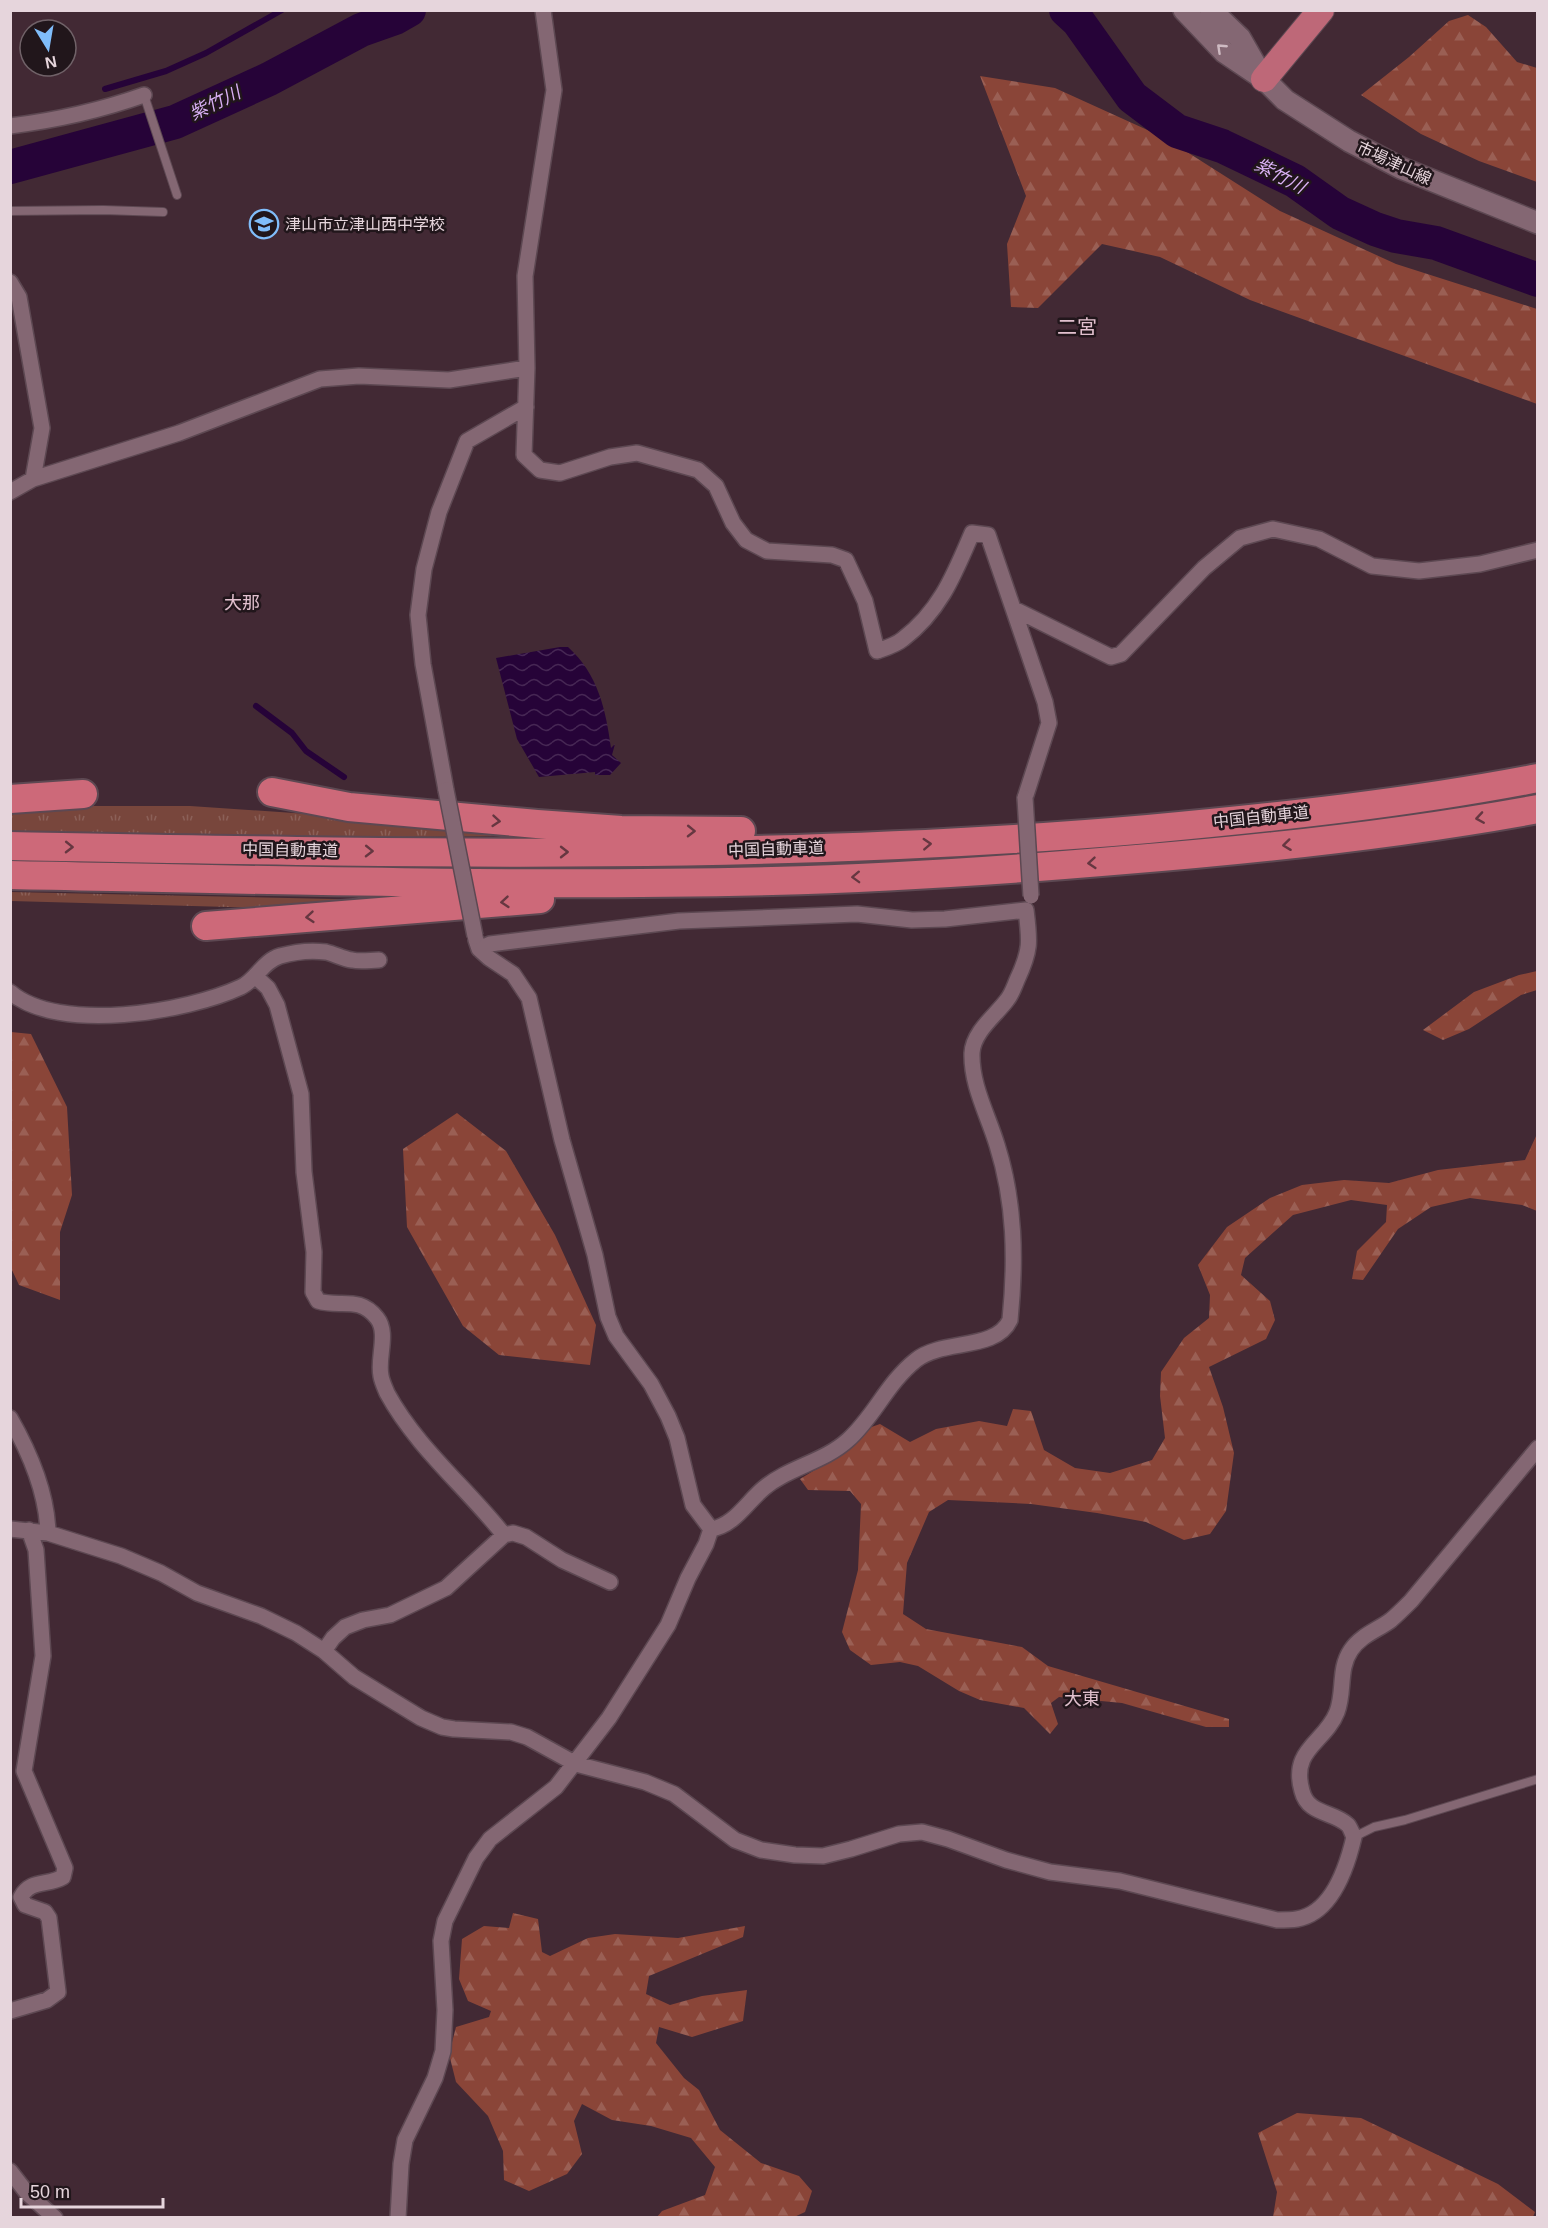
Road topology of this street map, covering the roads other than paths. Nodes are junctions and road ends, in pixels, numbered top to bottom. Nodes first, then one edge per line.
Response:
1 (543, 10) edge
2 (1184, 10) edge
3 (1211, 10) edge
4 (1321, 10) edge
5 (1264, 78) junction
6 (144, 95) joint
7 (10, 126) edge
8 (177, 195) dead end
9 (10, 211) edge
10 (163, 212) dead end
11 (1538, 223) edge
12 (10, 282) edge
13 (527, 368) junction
14 (526, 407) junction
15 (33, 479) junction
16 (10, 492) edge
17 (1538, 550) edge
18 (1014, 609) junction
19 (1538, 778) edge
20 (272, 792) dead end
21 (83, 794) dead end
22 (10, 799) edge
23 (1538, 809) edge
24 (10, 846) edge
25 (878, 846) junction
26 (10, 875) edge
27 (772, 881) junction
28 (1028, 903) junction
29 (206, 926) dead end
30 (477, 943) junction
31 (380, 960) dead end
32 (255, 976) junction
33 (10, 992) edge
34 (10, 1418) edge
35 (1538, 1448) edge
36 (10, 1529) edge
37 (711, 1529) junction
38 (29, 1530) junction
39 (48, 1533) junction
40 (504, 1535) junction
41 (10, 1541) edge
42 (610, 1582) dead end
43 (324, 1651) junction
44 (576, 1764) junction
45 (1538, 1779) edge
46 (1354, 1837) junction
47 (10, 2011) edge
48 (10, 2171) edge
49 (55, 2217) edge
50 (398, 2217) edge

1 - 13 street
5 -> 2 main road, 市場津山線
3 - 5 main road, 市場津山線
4 - 5 highway
5 - 11 main road, 市場津山線
6 - 7 street
6 - 8 lane
9 - 10 lane
12 - 15 street
13 - 14 street
13 - 15 street
14 - 18 street
14 - 30 street, bridge
15 - 16 street
17 - 18 street
18 - 28 street, bridge
25 -> 19 highway, 中国自動車道
20 -> 25 highway
21 - 22 highway
23 -> 27 highway, 中国自動車道
24 -> 25 highway, 中国自動車道
26 - 27 highway, 中国自動車道
27 -> 29 highway
28 - 30 street
28 - 37 street
30 - 37 street
31 - 32 street
32 - 33 street
32 - 40 street
34 - 39 street
35 - 46 street
36 - 38 street
37 - 44 street
38 - 39 street
38 - 41 street
38 - 47 street
39 - 43 street
40 - 42 street
40 - 43 street
43 - 44 street
44 - 46 street
44 - 50 street
45 - 46 lane
48 - 49 street

